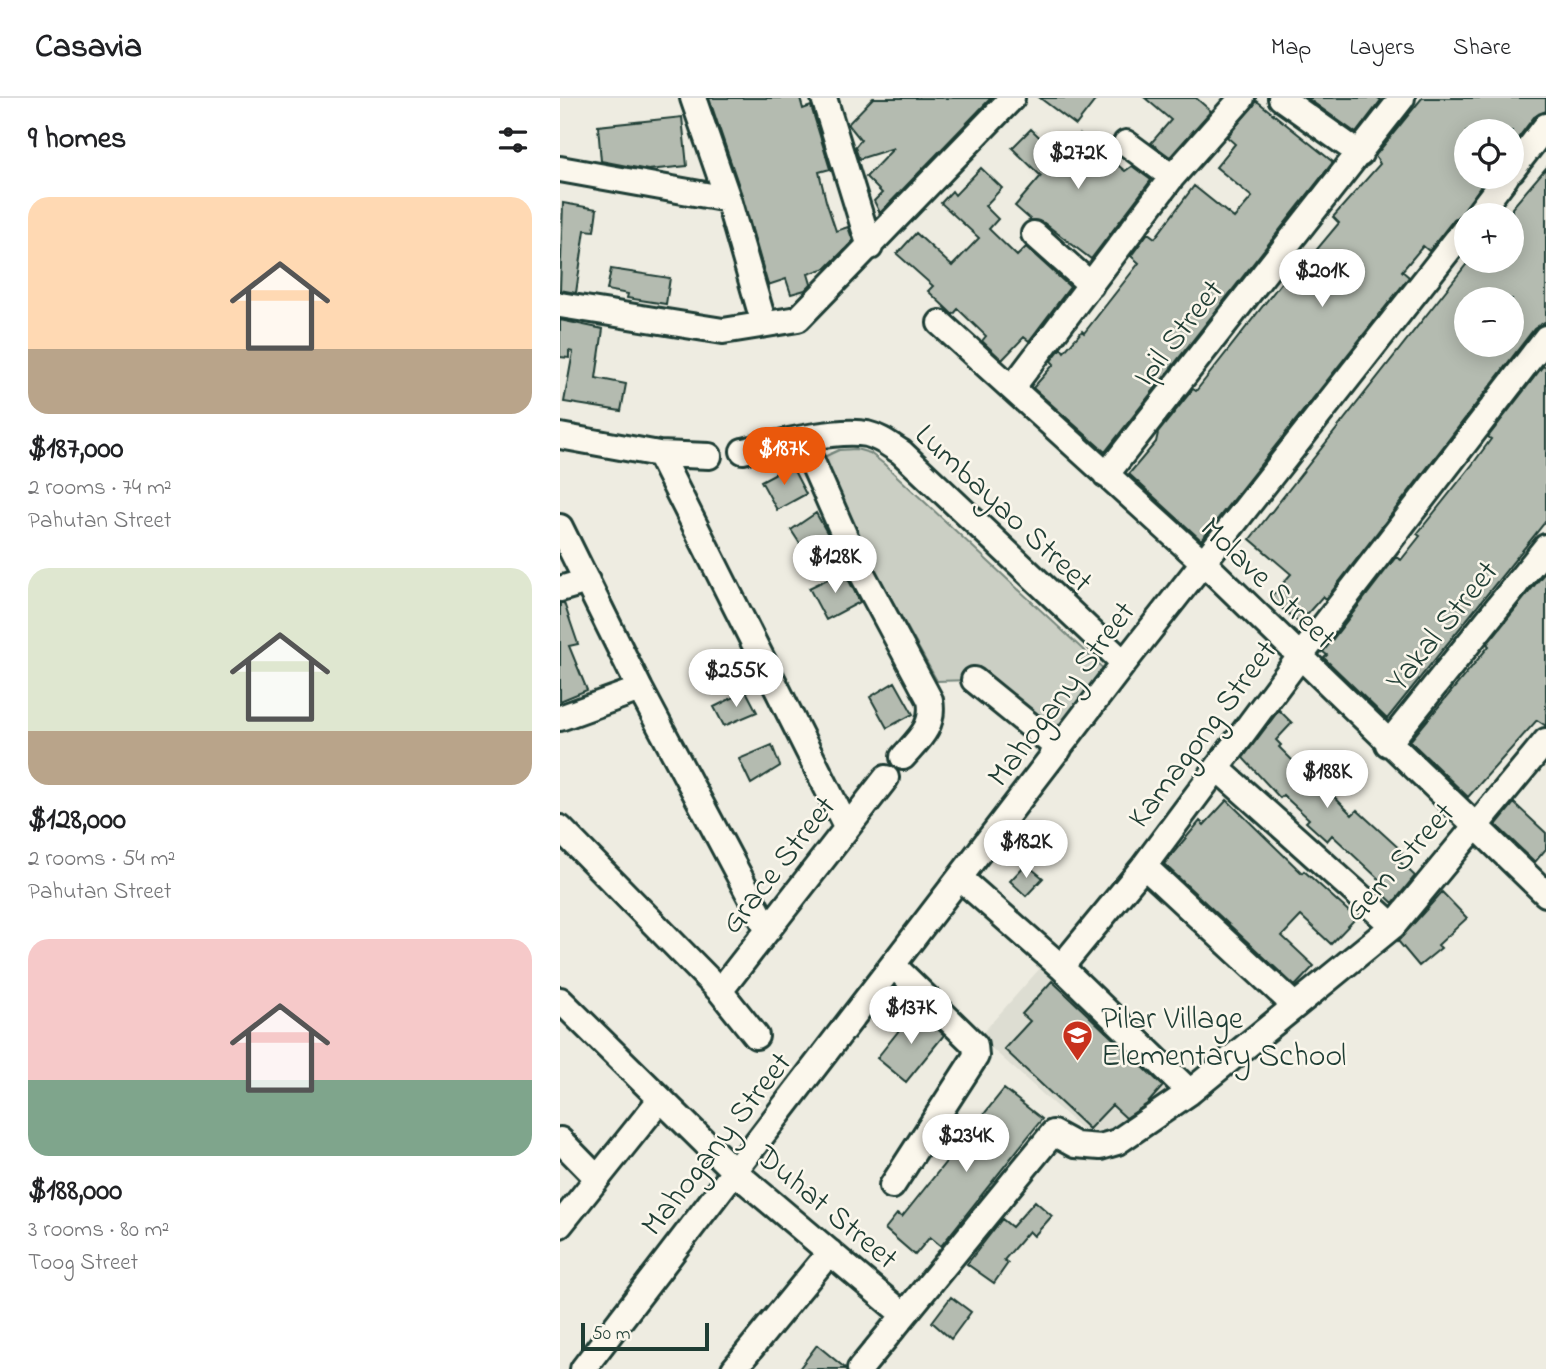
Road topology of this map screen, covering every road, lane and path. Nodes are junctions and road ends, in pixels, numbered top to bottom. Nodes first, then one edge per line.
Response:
1 (693, 98) edge
2 (1012, 98) edge
3 (1242, 98) edge
4 (1281, 98) edge
5 (1402, 98) edge
6 (832, 102) edge
7 (1546, 126) edge
8 (1126, 143) dead end
9 (1360, 154) junction
10 (1524, 154) edge
11 (560, 169) edge
12 (1172, 177) junction
13 (1497, 189) edge
14 (727, 198) junction
15 (1485, 203) edge
16 (1034, 234) dead end
17 (1454, 243) edge
18 (870, 247) junction
19 (1091, 285) junction
20 (560, 305) edge
21 (940, 323) dead end
22 (764, 324) junction
23 (1546, 338) edge
24 (1012, 388) junction
25 (560, 436) edge
26 (802, 439) junction
27 (743, 450) dead end
28 (659, 454) junction
29 (709, 456) dead end
30 (1106, 475) junction
31 (560, 527) edge
32 (1546, 547) edge
33 (1203, 562) junction
34 (587, 581) junction
35 (560, 589) edge
36 (1299, 658) junction
37 (1124, 663) junction
38 (974, 680) dead end
39 (640, 689) junction
40 (560, 718) edge
41 (1546, 741) edge
42 (1388, 744) junction
43 (1059, 748) junction
44 (903, 757) dead end
45 (1218, 769) junction
46 (886, 778) dead end
47 (1474, 827) junction
48 (560, 828) edge
49 (847, 828) junction
50 (1144, 866) junction
51 (960, 878) junction
52 (1546, 894) edge
53 (1393, 926) junction
54 (768, 930) junction
55 (894, 966) junction
56 (1061, 967) junction
57 (720, 991) junction
58 (560, 1000) edge
59 (1294, 1005) junction
60 (756, 1036) dead end
61 (1190, 1092) junction
62 (660, 1100) junction
63 (560, 1140) edge
64 (735, 1172) junction
65 (597, 1178) junction
66 (892, 1186) dead end
67 (560, 1225) edge
68 (830, 1252) junction
69 (904, 1314) junction
70 (583, 1369) edge
71 (734, 1369) edge
72 (860, 1369) edge

1 - 14 street
2 - 18 street
3 - 12 street
4 - 9 street
5 - 9 street, Ipil Street
6 - 18 street
7 - 10 street
8 - 12 street
9 - 30 street, Ipil Street
11 - 14 street
12 - 19 street
13 - 15 street
14 - 22 street
16 - 19 street
17 - 33 street, Mahogany Street
18 - 22 street
19 - 24 street
20 - 22 street
21 - 24 street, Molave Street
23 - 36 street, Kamagong Street
24 - 30 street, Molave Street
25 - 28 street
26 - 27 street, Lumbayao Street
26 - 37 street, Lumbayao Street
26 - 44 street
28 - 29 street
28 - 49 street
30 - 33 street, Molave Street
31 - 34 street
32 - 42 street, Yakal Street
33 - 36 street, Molave Street
33 - 37 street, Mahogany Street
34 - 35 street
34 - 39 street
36 - 42 street, Molave Street
36 - 45 street, Kamagong Street
37 - 43 street, Mahogany Street
38 - 43 street
39 - 40 street
39 - 54 street
41 - 47 street, Gem Street
42 - 47 street, Molave Street
43 - 51 street, Mahogany Street
45 - 50 street, Kamagong Street
45 - 53 street
46 - 49 street, Grace Street
47 - 52 street, Molave Street
47 - 53 street, Gem Street
48 - 57 street
49 - 54 street, Grace Street
50 - 56 street, Kamagong Street
50 - 59 street
51 - 55 street, Mahogany Street
51 - 56 street
53 - 59 street, Gem Street
54 - 57 street, Grace Street
55 - 64 street, Mahogany Street
55 - 66 street
56 - 61 street
57 - 60 street
58 - 62 street, Duhat Street
59 - 61 street, Gem Street
61 - 69 street, Gem Street
62 - 64 street, Duhat Street
62 - 65 street
63 - 65 street
64 - 68 street, Duhat Street
64 - 70 street, Mahogany Street
65 - 67 street
68 - 69 street, Duhat Street
68 - 71 street
69 - 72 street, Gem Street

